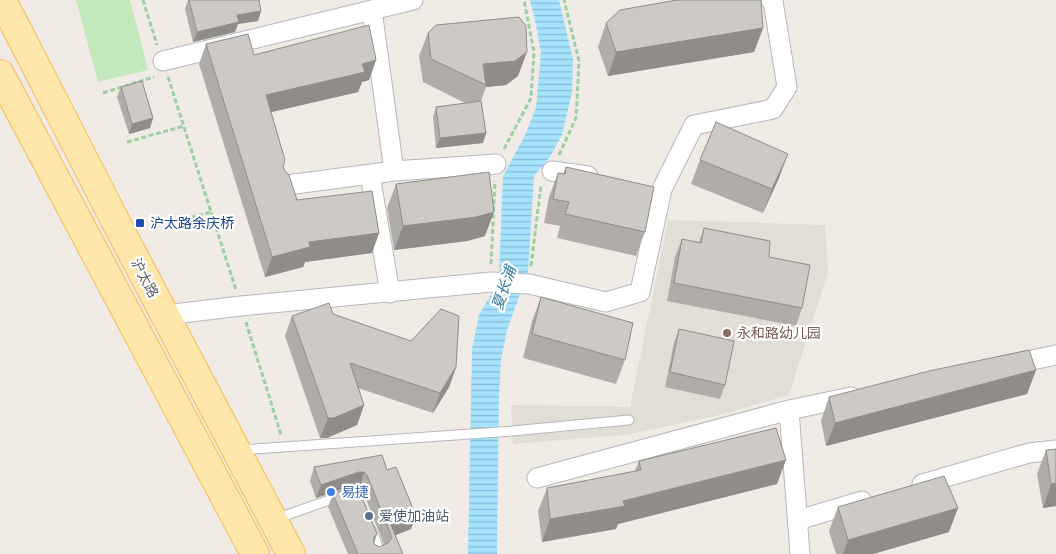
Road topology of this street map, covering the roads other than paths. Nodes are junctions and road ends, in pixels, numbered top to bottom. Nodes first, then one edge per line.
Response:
1 (2, 0) edge
2 (413, 0) edge
3 (771, 0) edge
4 (372, 10) junction
5 (164, 67) road end
6 (0, 74) edge
7 (496, 164) road end
8 (394, 170) junction
9 (552, 170) road end
10 (370, 174) junction
11 (607, 180) edge
12 (287, 185) edge
13 (390, 293) junction
14 (165, 315) junction
15 (1056, 355) edge
16 (989, 369) edge
17 (865, 394) edge
18 (789, 410) junction
19 (629, 420) dead end
20 (236, 450) junction
21 (1056, 450) edge
22 (537, 478) dead end
23 (909, 488) edge
24 (347, 494) edge
25 (881, 496) edge
26 (272, 520) junction
27 (798, 520) junction
28 (370, 525) edge
29 (255, 554) edge
30 (291, 554) edge
31 (374, 554) edge
32 (800, 554) edge

1 - 14 main road, 沪太路
2 - 4 street
3 - 13 street
4 - 5 street
4 - 8 street
6 - 29 main road
7 - 8 street
8 - 10 street
9 - 11 street
10 - 12 street
10 - 13 street
13 - 14 street
14 - 20 main road, 沪太路
15 - 16 street
17 - 18 street
18 - 22 street
18 - 27 street
19 - 20 lane
20 - 26 main road, 沪太路
21 - 23 street
24 - 26 lane
25 - 27 street
26 - 30 main road, 沪太路
27 - 32 street
28 - 31 lane

